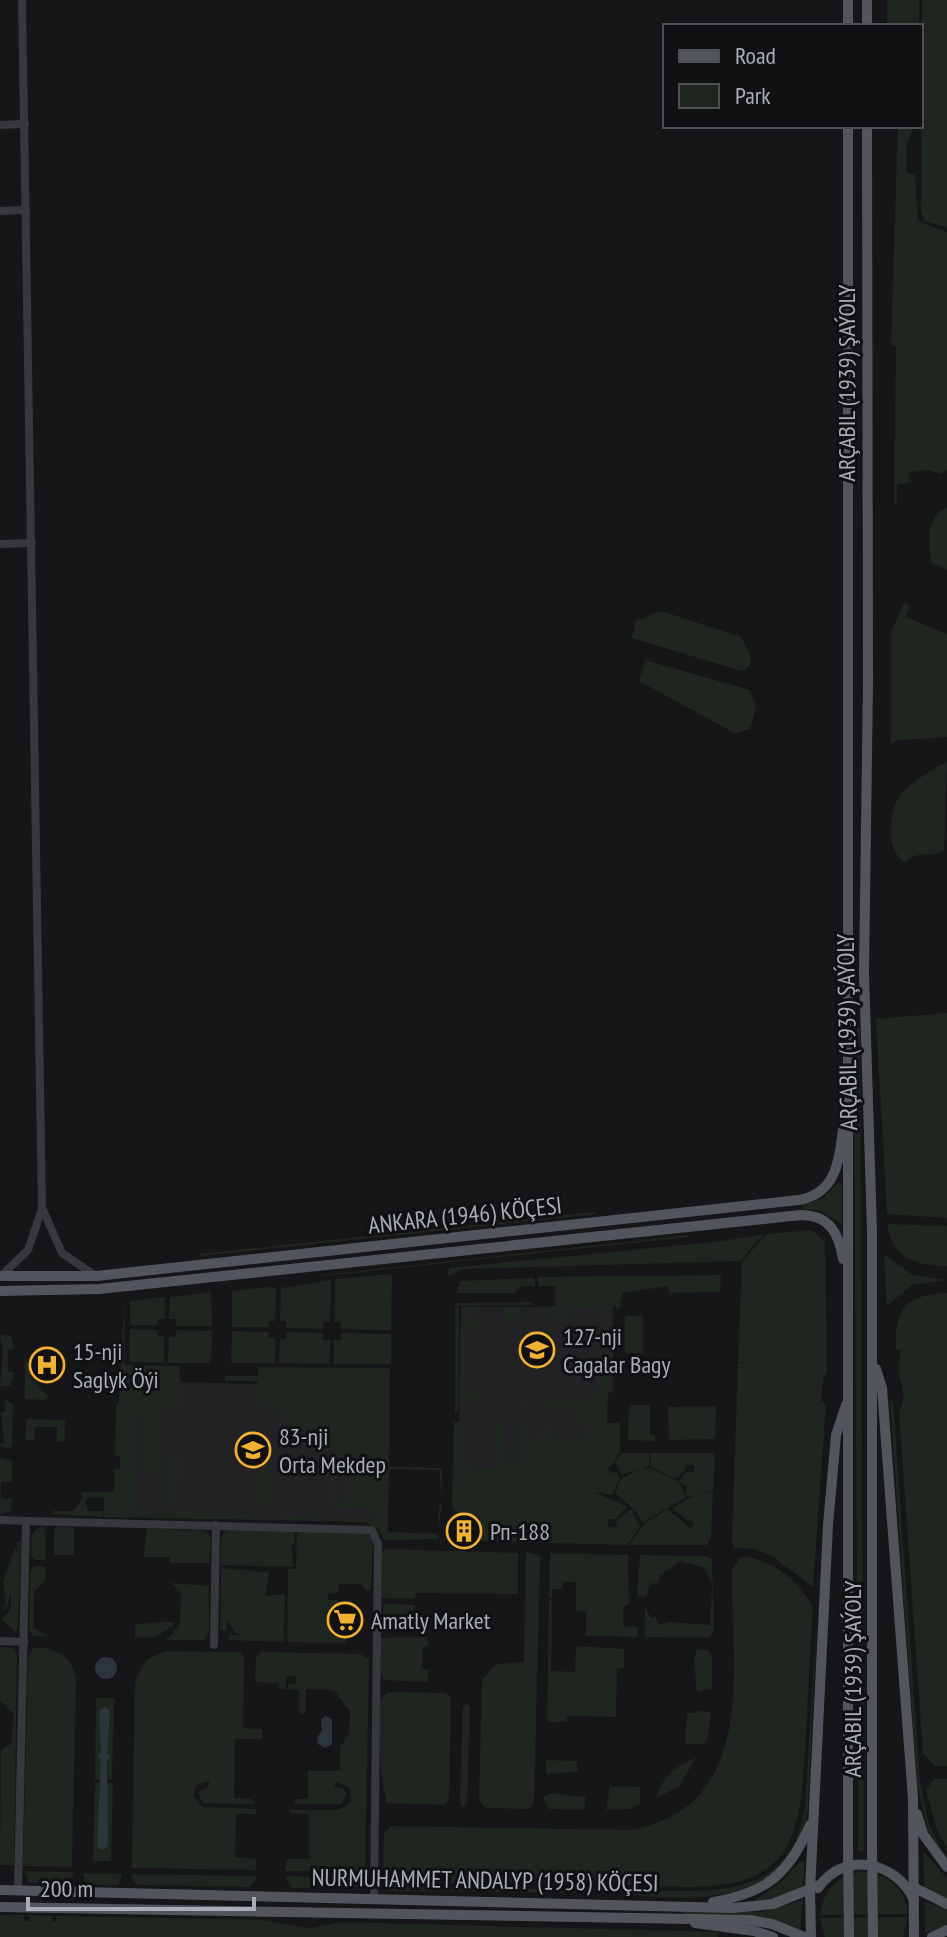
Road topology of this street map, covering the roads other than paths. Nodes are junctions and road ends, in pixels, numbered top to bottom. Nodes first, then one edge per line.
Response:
1 (22, 0) edge
2 (848, 0) edge
3 (867, 0) edge
4 (848, 24) edge
5 (867, 24) edge
6 (25, 124) junction
7 (0, 125) edge
8 (848, 128) edge
9 (867, 128) edge
10 (26, 210) junction
11 (0, 211) edge
12 (32, 543) junction
13 (0, 544) edge
14 (848, 750) junction
15 (866, 750) junction
16 (847, 801) junction
17 (865, 801) junction
18 (849, 1085) junction
19 (42, 1209) junction
20 (0, 1276) edge
21 (96, 1276) junction
22 (847, 1285) junction
23 (0, 1291) edge
24 (872, 1359) junction
25 (848, 1396) junction
26 (0, 1520) edge
27 (26, 1521) junction
28 (216, 1525) junction
29 (0, 1641) edge
30 (24, 1642) junction
31 (214, 1645) dead end
32 (913, 1799) junction
33 (814, 1817) junction
34 (947, 1867) edge
35 (897, 1876) junction
36 (815, 1888) junction
37 (916, 1889) junction
38 (0, 1890) edge
39 (18, 1890) junction
40 (374, 1898) junction
41 (947, 1904) edge
42 (695, 1905) junction
43 (0, 1907) edge
44 (916, 1917) junction
45 (686, 1920) junction
46 (947, 1930) edge
47 (773, 1937) edge
48 (804, 1937) edge
49 (812, 1937) edge
50 (849, 1937) edge
51 (873, 1937) edge
52 (913, 1937) edge
53 (932, 1937) edge

1 - 6 street
2 - 4 main road
3 - 5 main road
6 - 7 street
6 - 10 street
8 - 14 main road, ARÇABIL (1939) ŞAÝOLY
9 - 15 main road, ARÇABIL (1939) ŞAÝOLY
10 - 11 street
10 - 12 street
12 - 13 street
12 - 19 street
14 - 15 main road
14 - 16 main road, ARÇABIL (1939) ŞAÝOLY
15 - 17 main road, ARÇABIL (1939) ŞAÝOLY
16 - 17 main road
16 - 18 main road, ARÇABIL (1939) ŞAÝOLY
17 - 24 main road, ARÇABIL (1939) ŞAÝOLY
18 - 21 main road, ANKARA (1946) KÖÇESI
18 - 22 main road, ARÇABIL (1939) ŞAÝOLY
19 - 20 street
19 - 21 street
20 - 21 main road, ANKARA (1946) KÖÇESI
22 - 23 main road, ANKARA (1946) KÖÇESI
22 - 25 main road, ARÇABIL (1939) ŞAÝOLY
24 - 32 main road
24 - 51 main road, ARÇABIL (1939) ŞAÝOLY, bridge
25 - 33 main road
25 - 50 main road, ARÇABIL (1939) ŞAÝOLY, bridge
26 - 27 street
27 - 28 street
27 - 30 street
28 - 31 street
28 - 40 street
29 - 30 street
30 - 39 street
32 - 34 main road
32 - 37 main road
33 - 36 main road
33 - 42 main road
35 - 36 main road, NURMUHAMMET ANDALYP (1958) KÖÇESI
35 - 37 main road
35 - 44 main road
36 - 42 main road, NURMUHAMMET ANDALYP (1958) KÖÇESI
36 - 49 main road
37 - 41 main road
37 - 44 main road
38 - 39 main road, NURMUHAMMET ANDALYP (1958) KÖÇESI
39 - 40 main road, NURMUHAMMET ANDALYP (1958) KÖÇESI
40 - 42 main road, NURMUHAMMET ANDALYP (1958) KÖÇESI
43 - 45 main road, NURMUHAMMET ANDALYP (1958) KÖÇESI
44 - 52 main road
45 - 47 main road
45 - 48 main road, NURMUHAMMET ANDALYP (1958) KÖÇESI
46 - 53 main road

